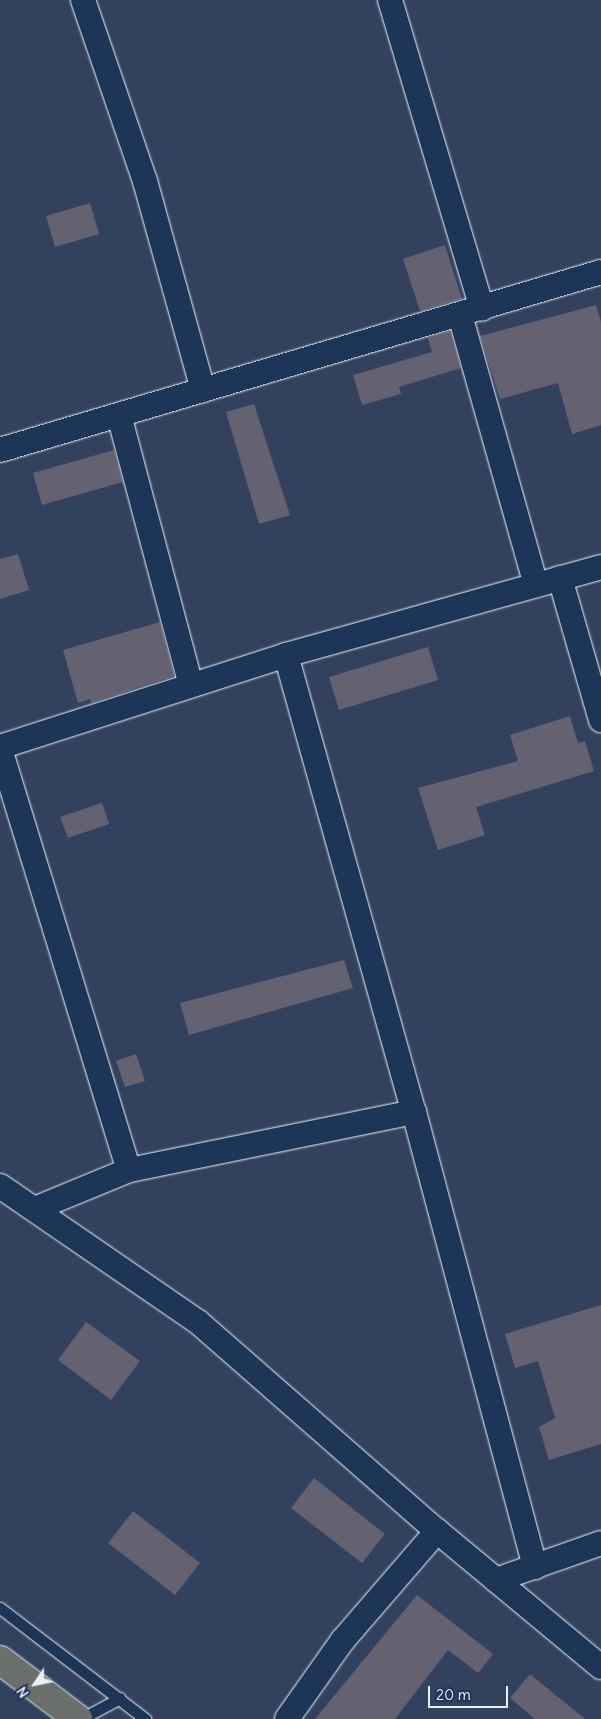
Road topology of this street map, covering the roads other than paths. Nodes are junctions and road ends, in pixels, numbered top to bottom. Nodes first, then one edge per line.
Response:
1 (83, 0) edge
2 (390, 0) edge
3 (601, 272) edge
4 (471, 312) junction
5 (204, 390) junction
6 (119, 415) junction
7 (0, 450) edge
8 (601, 567) edge
9 (560, 578) junction
10 (536, 585) junction
11 (286, 655) junction
12 (191, 686) junction
13 (601, 720) edge
14 (0, 748) edge
15 (414, 1112) junction
16 (129, 1170) junction
17 (4, 1196) edge
18 (37, 1208) junction
19 (437, 1531) junction
20 (601, 1543) edge
21 (535, 1567) junction
22 (496, 1580) junction
23 (0, 1608) edge
24 (0, 1660) edge
25 (601, 1667) edge
26 (120, 1698) junction
27 (80, 1719) edge
28 (145, 1719) edge
29 (287, 1719) edge

1 - 5 street
2 - 4 street
3 - 4 street
4 - 5 street
4 - 10 street
5 - 6 street
6 - 7 street
6 - 12 street
8 - 9 street
9 - 10 street
9 - 13 street
10 - 11 street
11 - 12 street
11 - 15 street
12 - 14 street
14 - 16 street
15 - 16 street
15 - 21 street
16 - 18 street
17 - 18 street
18 - 19 street
19 - 22 street
19 - 29 street
20 - 21 street
21 - 22 street
22 - 25 street
23 - 26 lane
24 - 27 main road
26 - 27 lane
26 - 28 lane

